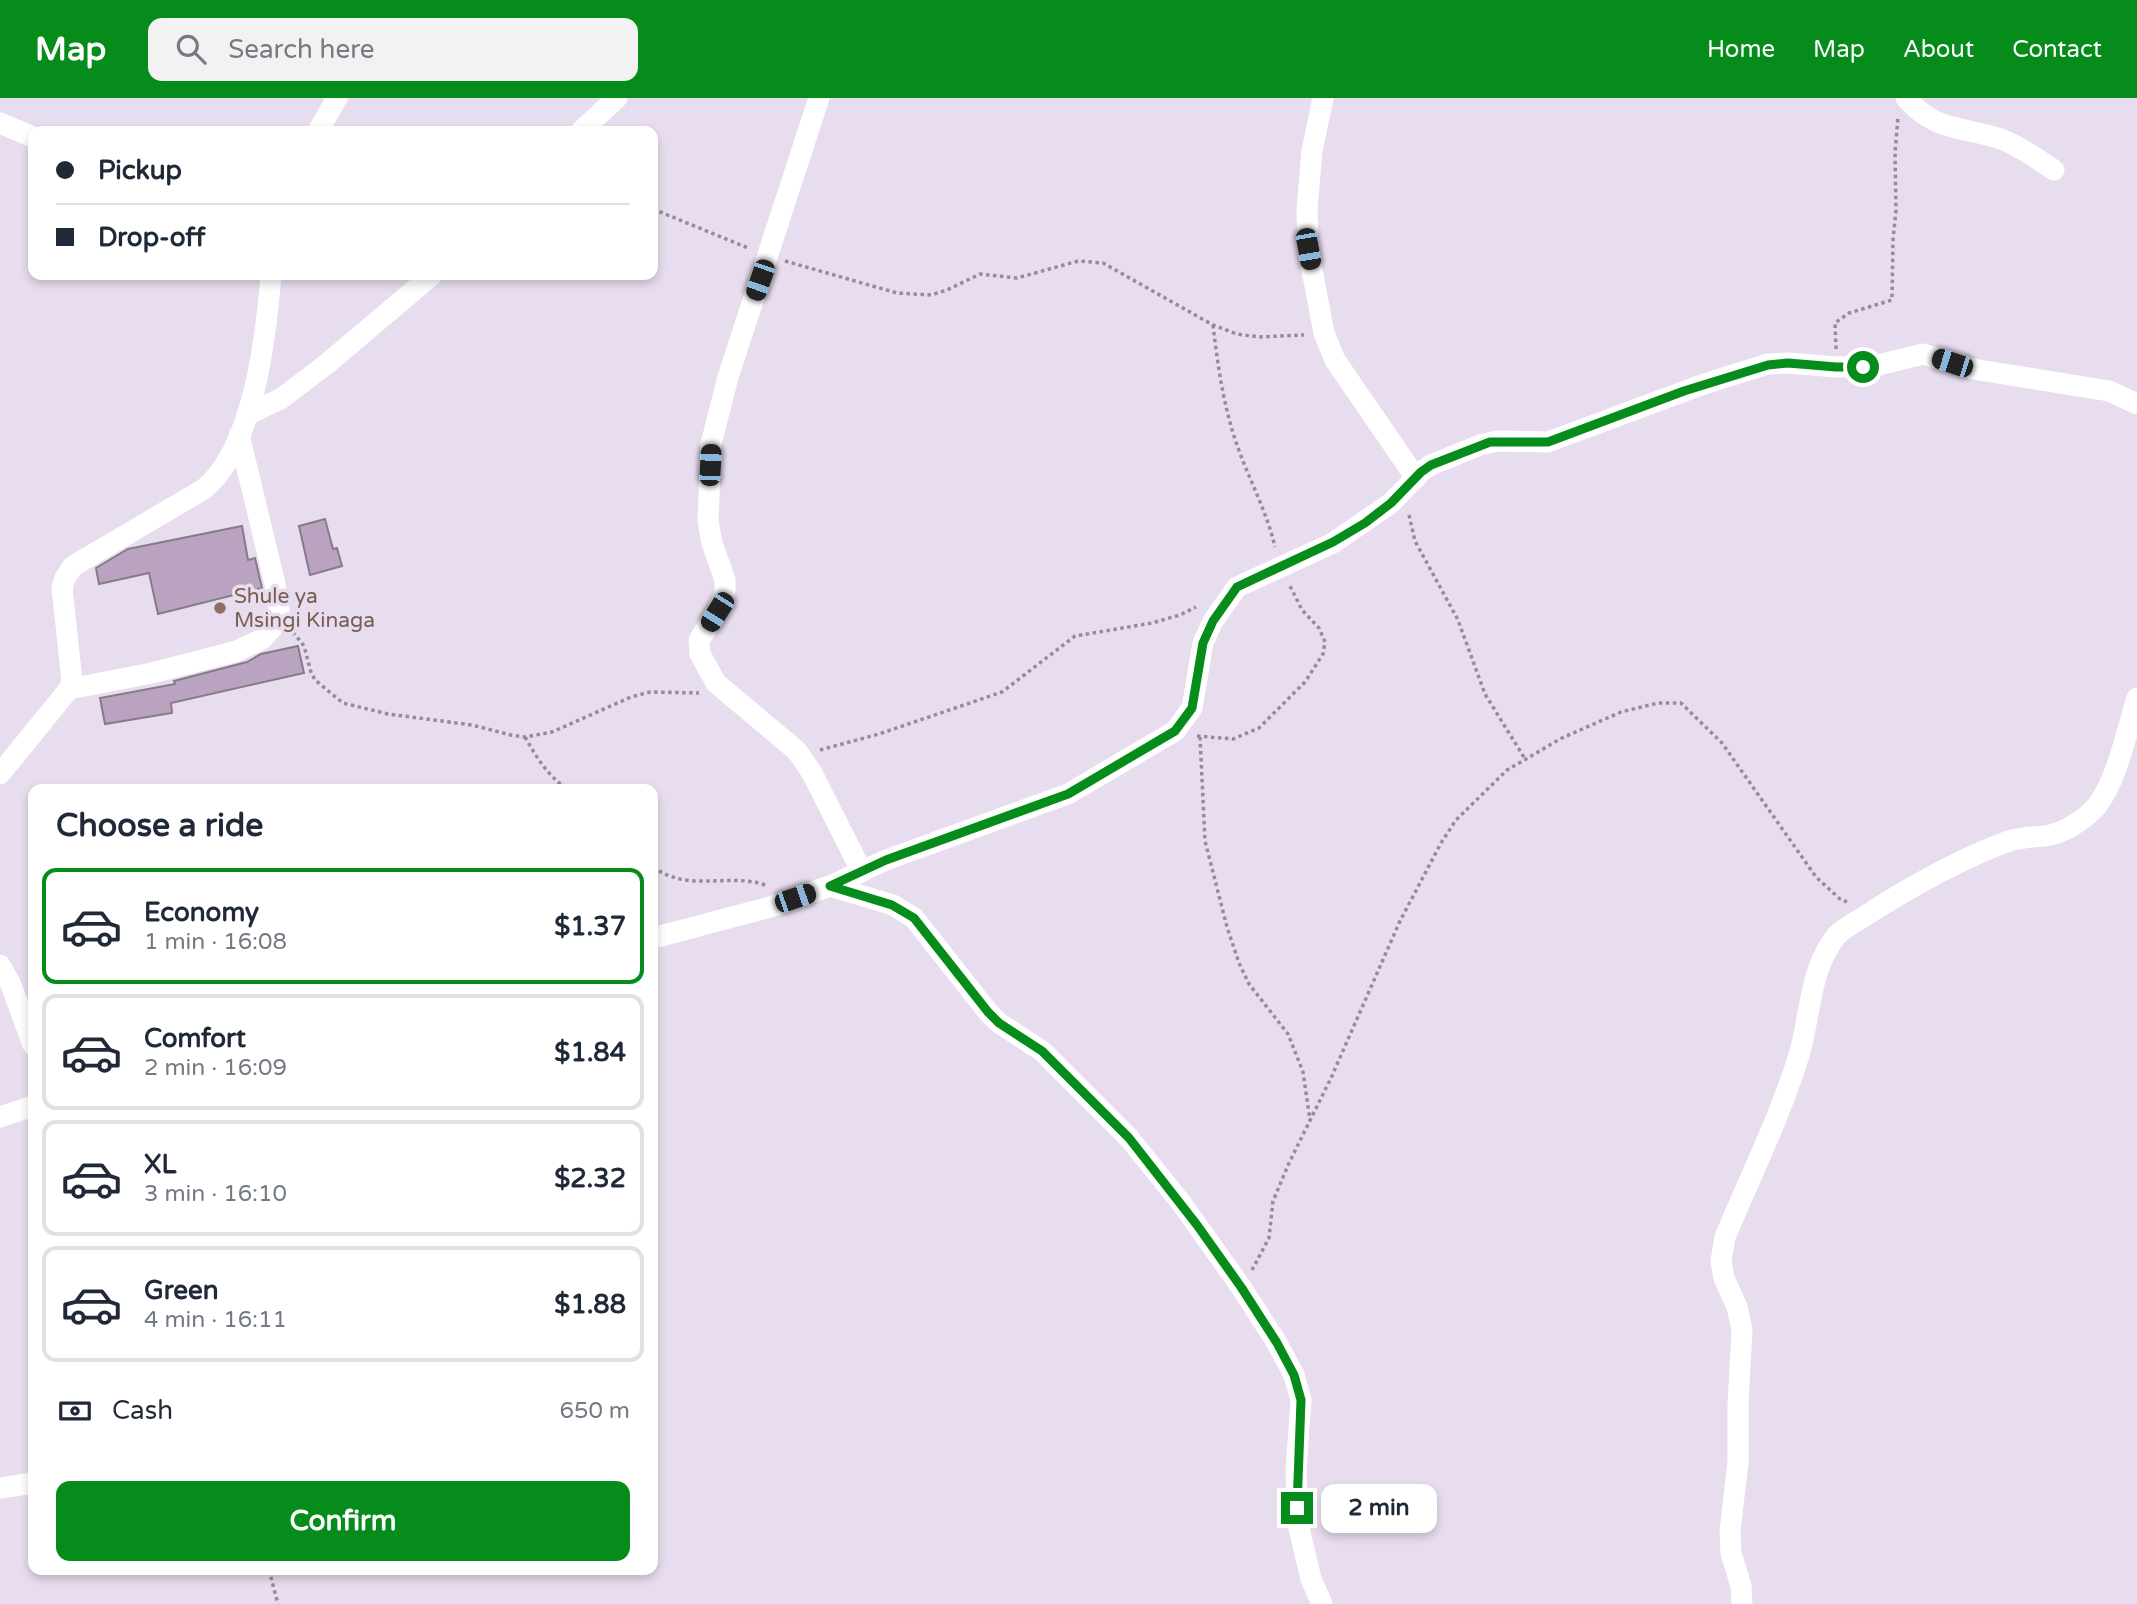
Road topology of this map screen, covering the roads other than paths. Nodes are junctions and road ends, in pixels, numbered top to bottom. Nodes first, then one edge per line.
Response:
1 (337, 98) edge
2 (617, 98) edge
3 (819, 98) edge
4 (1323, 98) edge
5 (1903, 105) edge
6 (0, 123) edge
7 (321, 126) edge
8 (586, 126) edge
9 (28, 135) edge
10 (2054, 170) dead end
11 (270, 280) edge
12 (426, 280) edge
13 (2137, 404) edge
14 (247, 415) junction
15 (239, 435) junction
16 (1411, 483) junction
17 (69, 689) junction
18 (2137, 698) edge
19 (0, 774) edge
20 (862, 872) junction
21 (830, 886) junction
22 (658, 937) edge
23 (0, 965) edge
24 (28, 1032) edge
25 (28, 1108) edge
26 (0, 1117) edge
27 (28, 1484) edge
28 (0, 1488) edge
29 (1322, 1604) edge
30 (1742, 1604) edge

1 - 7 street
2 - 8 street
3 - 20 street
4 - 16 street
5 - 10 street
6 - 9 street
11 - 14 street
12 - 14 street
13 - 16 street
14 - 15 street
15 - 17 street
15 - 17 street
16 - 20 street
17 - 19 street
18 - 30 street
20 - 21 street
21 - 22 street
21 - 29 street
23 - 24 street
25 - 26 street
27 - 28 street

